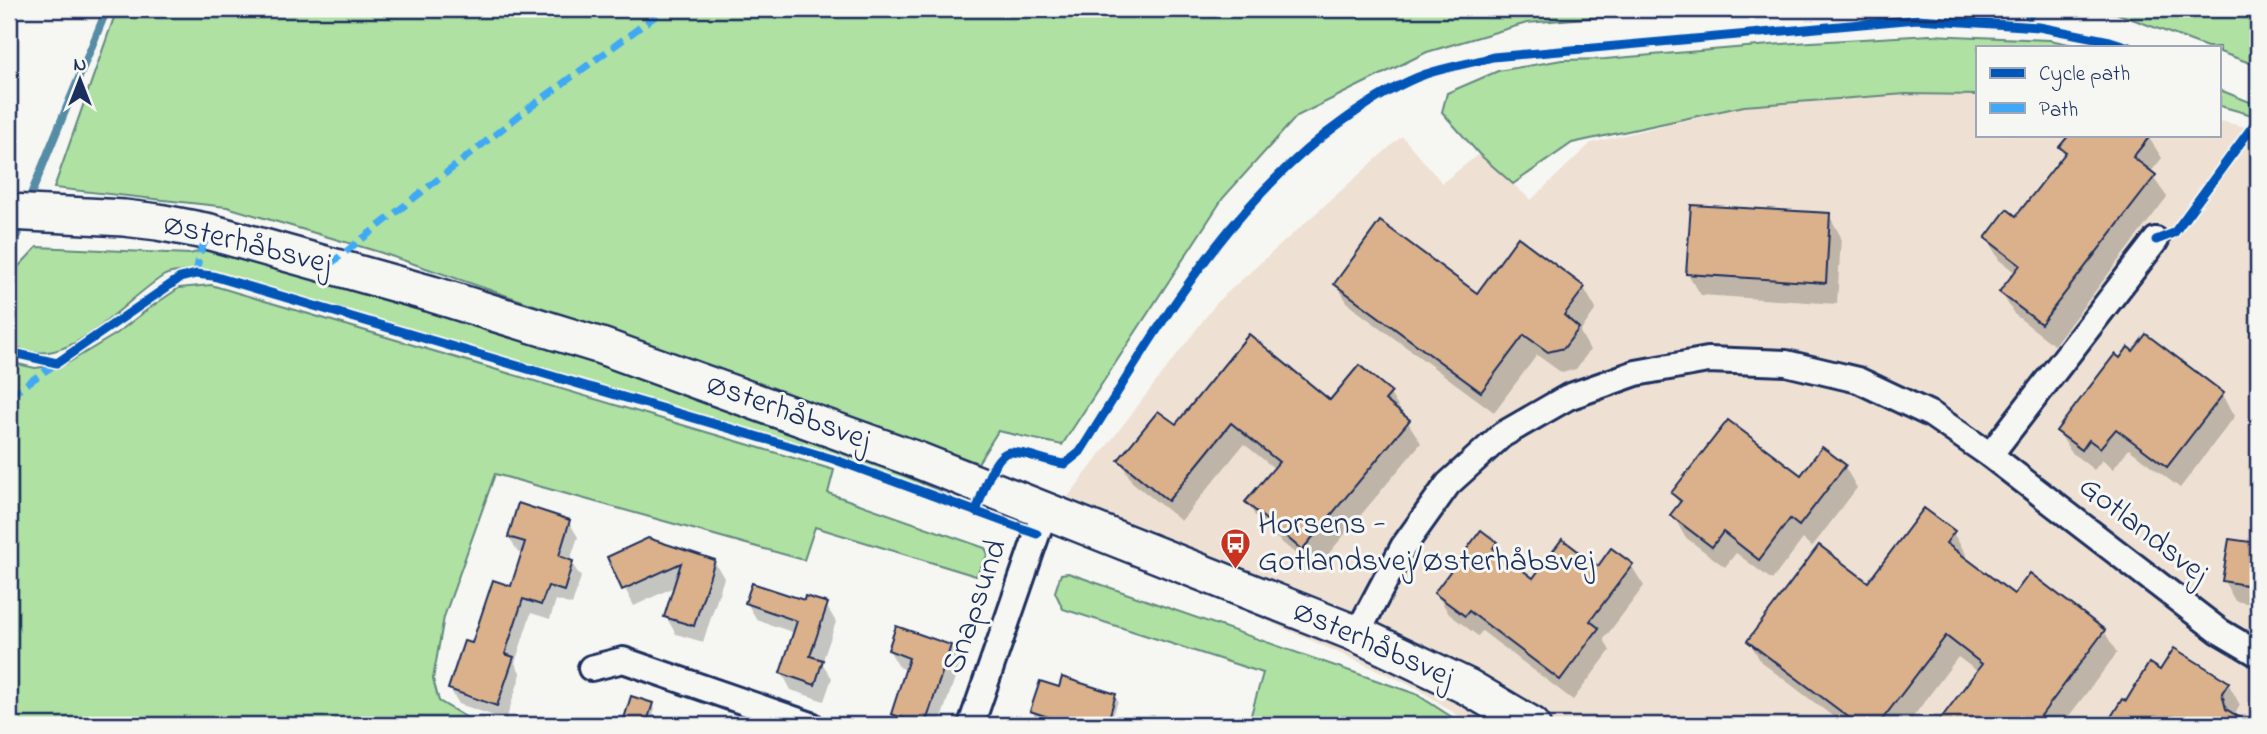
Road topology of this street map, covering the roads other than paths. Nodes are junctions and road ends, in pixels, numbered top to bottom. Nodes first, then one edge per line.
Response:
1 (9, 212) edge
2 (2156, 240) dead end
3 (1990, 455) junction
4 (1045, 511) junction
5 (1357, 634) junction
6 (2258, 654) edge
7 (591, 668) dead end
8 (800, 724) edge
9 (971, 725) edge
10 (1532, 725) edge

1 - 4 street, Østerhåbsvej
2 - 3 street
3 - 5 street, Gotlandsvej
3 - 6 street, Gotlandsvej
4 - 5 street, Østerhåbsvej
4 - 9 street, Snapsund
5 - 10 street, Østerhåbsvej
7 - 8 street

